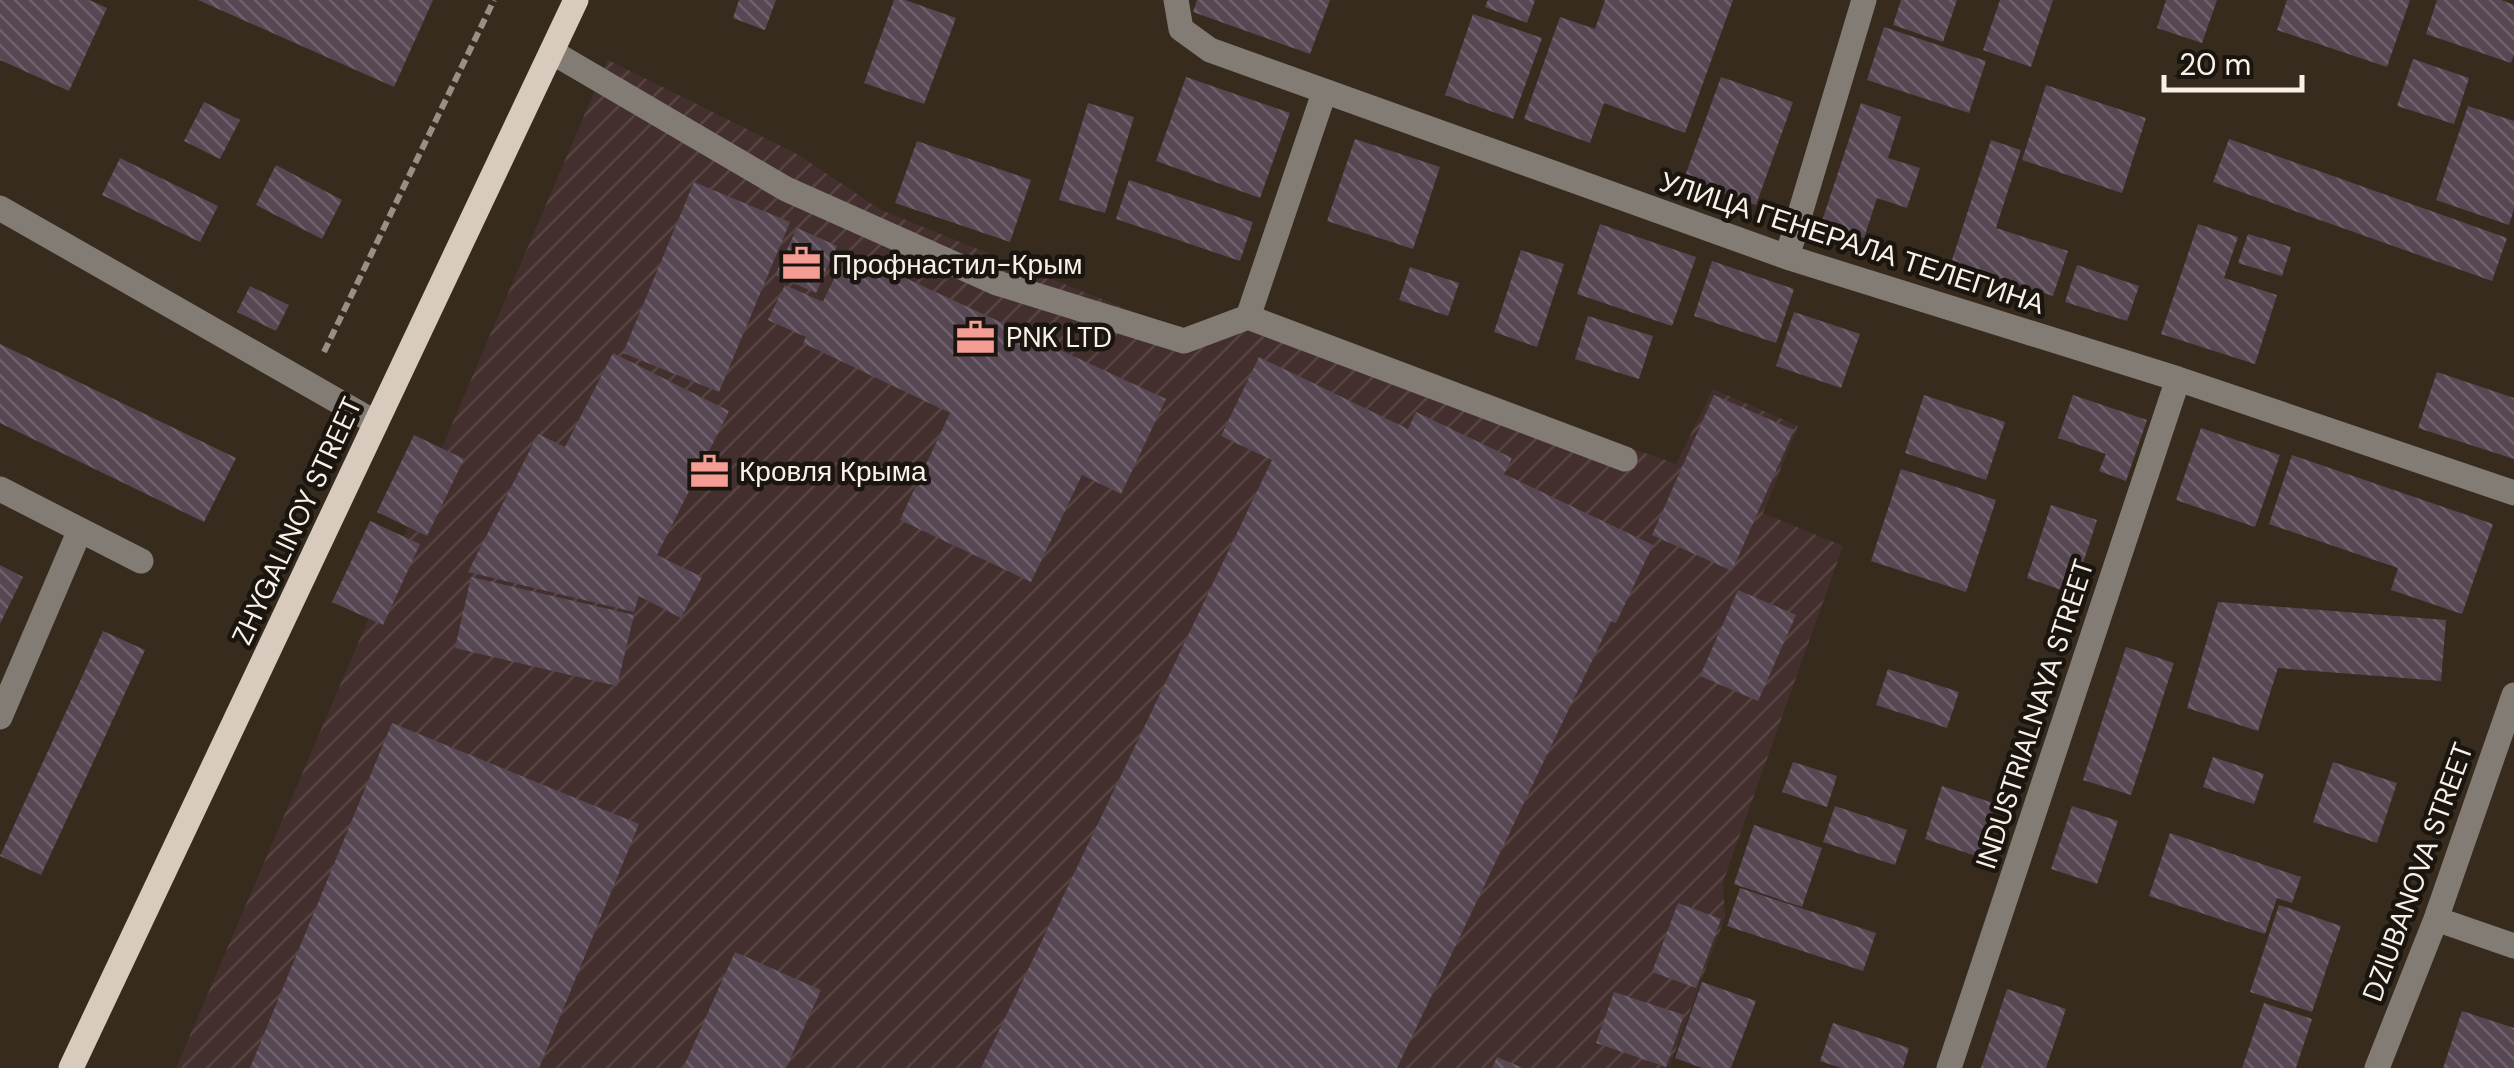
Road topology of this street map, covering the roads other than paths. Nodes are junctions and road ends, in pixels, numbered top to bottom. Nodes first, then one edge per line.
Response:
1 (576, 0) edge
2 (1176, 0) edge
3 (1864, 0) edge
4 (552, 52) junction
5 (1324, 93) junction
6 (0, 208) edge
7 (1787, 258) junction
8 (1248, 317) junction
9 (2178, 378) junction
10 (376, 424) junction
11 (1625, 458) dead end
12 (0, 489) edge
13 (2514, 494) edge
14 (80, 530) junction
15 (142, 562) dead end
16 (2514, 695) edge
17 (0, 717) edge
18 (2436, 920) junction
19 (2514, 946) edge
20 (71, 1068) edge
21 (1949, 1068) edge
22 (2376, 1068) edge

1 - 4 main road, ZHYGALINOY STREET
2 - 5 street, УЛИЦА ГЕНЕРАЛА ТЕЛЕГИНА
3 - 7 street
4 - 8 street
4 - 10 main road, ZHYGALINOY STREET
5 - 7 street, УЛИЦА ГЕНЕРАЛА ТЕЛЕГИНА
5 - 8 street
6 - 10 street
7 - 9 street, УЛИЦА ГЕНЕРАЛА ТЕЛЕГИНА
8 - 11 street
9 - 13 street, УЛИЦА ГЕНЕРАЛА ТЕЛЕГИНА
9 - 21 street, INDUSTRIALNAYA STREET
10 - 20 main road, ZHYGALINOY STREET
12 - 14 street
14 - 15 street
14 - 17 street
16 - 18 street, DZIUBANOVA STREET
18 - 19 street
18 - 22 street, DZIUBANOVA STREET

